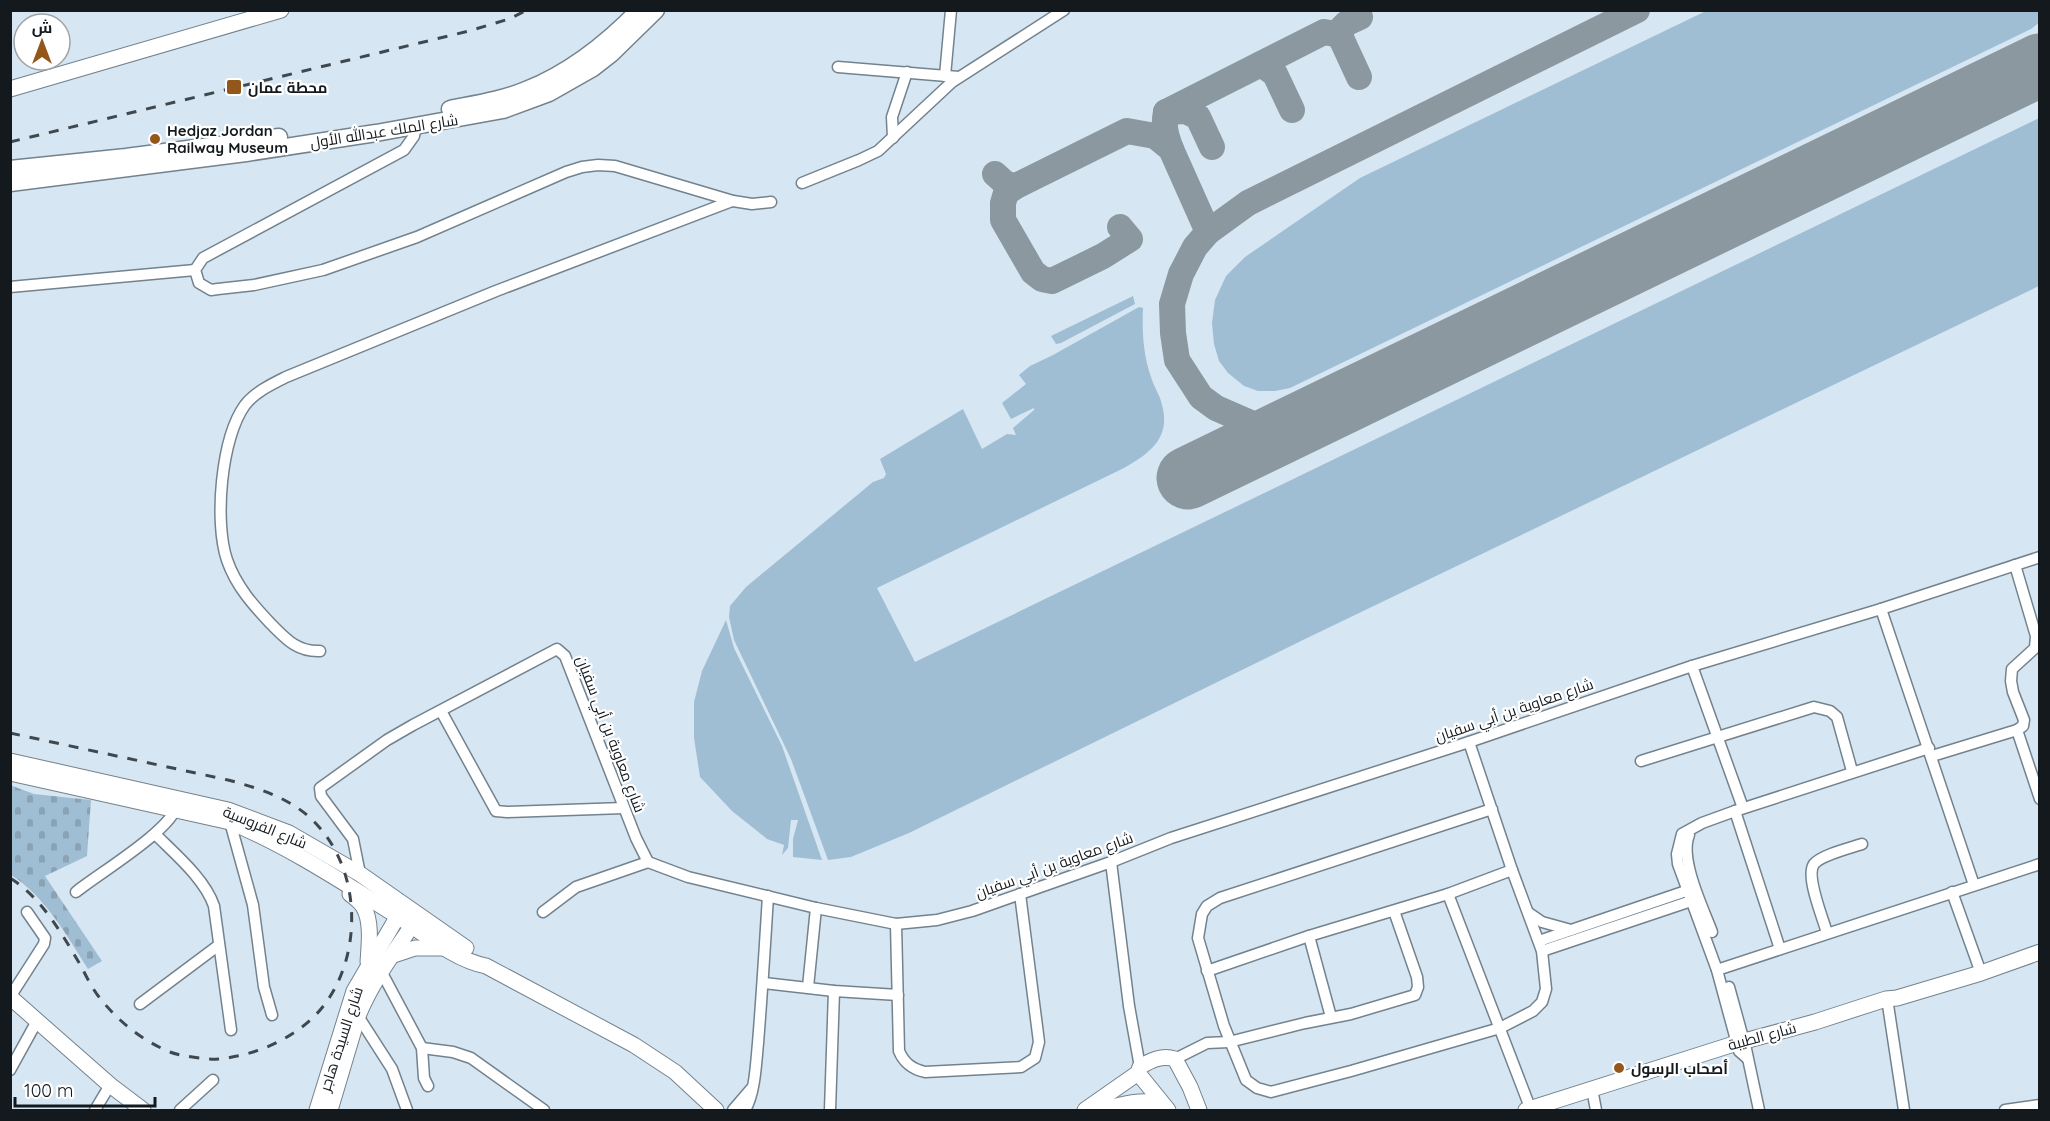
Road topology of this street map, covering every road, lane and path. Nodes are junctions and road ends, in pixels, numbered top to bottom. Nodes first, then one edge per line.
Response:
1 (280, 10) edge
2 (639, 10) edge
3 (656, 10) edge
4 (951, 10) edge
5 (1061, 11) edge
6 (838, 67) dead end
7 (907, 72) junction
8 (945, 76) junction
9 (959, 77) junction
10 (10, 89) edge
11 (415, 121) junction
12 (893, 138) junction
13 (10, 169) edge
14 (10, 183) edge
15 (802, 183) dead end
16 (733, 201) junction
17 (771, 202) dead end
18 (195, 270) junction
19 (10, 287) edge
20 (2040, 557) edge
21 (2015, 565) junction
22 (1881, 609) junction
23 (320, 651) dead end
24 (1692, 666) junction
25 (441, 711) junction
26 (2017, 730) junction
27 (1719, 737) junction
28 (1469, 741) junction
29 (1930, 752) junction
30 (10, 761) edge
31 (1641, 761) dead end
32 (1852, 771) junction
33 (10, 774) edge
34 (2040, 799) edge
35 (178, 804) junction
36 (624, 808) junction
37 (1492, 809) junction
38 (1739, 809) junction
39 (230, 822) junction
40 (155, 834) junction
41 (1862, 844) dead end
42 (648, 862) junction
43 (1111, 862) junction
44 (2040, 864) edge
45 (336, 869) junction
46 (1512, 870) junction
47 (360, 874) junction
48 (1974, 885) junction
49 (76, 892) dead end
50 (1952, 892) junction
51 (1020, 894) junction
52 (1448, 894) junction
53 (1693, 894) junction
54 (768, 896) junction
55 (816, 908) junction
56 (401, 911) junction
57 (1394, 911) junction
58 (27, 912) dead end
59 (543, 912) dead end
60 (1529, 913) junction
61 (415, 921) junction
62 (896, 924) junction
63 (1571, 930) junction
64 (1827, 933) junction
65 (1309, 936) junction
66 (219, 945) junction
67 (1541, 946) junction
68 (447, 949) junction
69 (1780, 949) junction
70 (2040, 952) edge
71 (394, 955) junction
72 (486, 966) junction
73 (375, 968) junction
74 (1721, 969) junction
75 (1207, 971) junction
76 (1981, 973) junction
77 (764, 983) junction
78 (808, 987) junction
79 (834, 991) junction
80 (898, 995) junction
81 (11, 997) edge
82 (1890, 1001) junction
83 (140, 1004) dead end
84 (272, 1015) dead end
85 (358, 1016) junction
86 (1331, 1017) junction
87 (37, 1022) junction
88 (1500, 1028) junction
89 (231, 1030) dead end
90 (1229, 1042) junction
91 (422, 1048) junction
92 (1743, 1048) junction
93 (1175, 1059) junction
94 (10, 1070) edge
95 (1139, 1070) junction
96 (213, 1080) dead end
97 (110, 1085) junction
98 (428, 1086) dead end
99 (751, 1089) junction
100 (1594, 1098) edge
101 (2040, 1105) edge
102 (1165, 1107) edge
103 (95, 1110) edge
104 (144, 1110) edge
105 (180, 1110) edge
106 (317, 1110) edge
107 (330, 1110) edge
108 (407, 1110) edge
109 (544, 1110) edge
110 (716, 1110) edge
111 (733, 1110) edge
112 (745, 1110) edge
113 (830, 1110) edge
114 (1085, 1110) edge
115 (1105, 1110) edge
116 (1200, 1110) edge
117 (1529, 1110) edge
118 (1548, 1110) edge
119 (1759, 1110) edge
120 (1904, 1110) edge
121 (2005, 1110) edge

1 - 10 main road
2 - 11 main road, شارع الملك عبدالله الأول
3 - 11 main road, شارع الملك عبدالله الأول
4 - 8 street
5 - 9 street
6 - 7 street
7 - 8 street
7 - 12 street
8 - 9 street
9 - 12 street
11 - 13 main road, شارع الملك عبدالله الأول
11 - 14 main road, شارع الملك عبدالله الأول
11 - 18 street
12 - 15 street
16 - 17 street
16 - 18 street
16 - 23 street
18 - 19 street
20 - 21 street, شارع معاوية بن أبي سفيان
21 - 22 street, شارع معاوية بن أبي سفيان
21 - 26 street
22 - 24 street, شارع معاوية بن أبي سفيان
22 - 29 street
24 - 27 street
24 - 28 street, شارع معاوية بن أبي سفيان
25 - 36 street
25 - 36 street, شارع معاوية بن أبي سفيان
25 - 47 street, شارع معاوية بن أبي سفيان
26 - 29 street
26 - 34 street
27 - 31 street
27 - 32 street
27 - 38 street
28 - 37 street
28 - 43 street, شارع معاوية بن أبي سفيان
29 - 32 street
29 - 48 street
30 - 35 main road, شارع الفروسية
32 - 38 street
33 - 35 main road, شارع الفروسية
35 - 39 main road, شارع الفروسية
35 - 40 street
35 - 45 main road, شارع الفروسية
36 - 42 street, شارع معاوية بن أبي سفيان
37 - 46 street
37 - 75 street
38 - 53 street
38 - 69 street
39 - 45 main road, شارع الفروسية
39 - 84 street
40 - 49 street
40 - 66 street
41 - 64 street
42 - 54 street, شارع معاوية بن أبي سفيان
42 - 59 street
43 - 51 street, شارع معاوية بن أبي سفيان
43 - 95 street
44 - 48 street
45 - 47 main road, شارع الفروسية
45 - 56 main road, شارع الفروسية
45 - 73 main road
46 - 52 street
46 - 60 street
47 - 56 main road, شارع الفروسية
48 - 50 street
50 - 64 street
50 - 76 street
51 - 62 street, شارع معاوية بن أبي سفيان
51 - 80 street
52 - 57 street
52 - 88 street
53 - 63 street
53 - 67 street
53 - 74 street
54 - 55 street, شارع معاوية بن أبي سفيان
54 - 77 street
55 - 62 street, شارع معاوية بن أبي سفيان
55 - 78 street
56 - 61 main road, شارع الفروسية
56 - 73 main road, شارع السيدة هاجر
57 - 65 street
57 - 86 street
58 - 81 street
60 - 63 street
60 - 67 street
61 - 68 main road, شارع الفروسية
61 - 71 main road, شارع السيدة هاجر
61 - 72 main road, شارع الفروسية
62 - 80 street
63 - 67 street
64 - 69 street
65 - 75 street
65 - 86 street
66 - 83 street
66 - 89 street
67 - 88 street
68 - 71 main road
68 - 72 main road, شارع الفروسية
69 - 74 street
70 - 76 main road, شارع الطيبة
71 - 73 main road, شارع السيدة هاجر
72 - 110 main road, شارع الفروسية
73 - 85 main road, شارع السيدة هاجر
73 - 91 street
73 - 106 main road, شارع السيدة هاجر
74 - 92 street
75 - 90 street
76 - 82 main road, شارع الطيبة
77 - 78 street
77 - 99 street
78 - 79 street
79 - 80 street
79 - 113 street
81 - 87 main road
82 - 92 main road, شارع الطيبة
82 - 120 street
85 - 107 main road, شارع السيدة هاجر
85 - 108 street
86 - 90 street
87 - 94 street
87 - 97 main road
88 - 90 street
88 - 117 street
90 - 93 street
91 - 98 street
91 - 109 street
92 - 100 main road, شارع الطيبة
92 - 119 street
93 - 95 main road
93 - 116 main road
95 - 102 main road
95 - 114 main road
96 - 105 street
97 - 103 street
97 - 104 main road
99 - 111 street
99 - 112 street
100 - 117 main road, شارع الطيبة
100 - 118 main road, شارع الطيبة
101 - 121 street
102 - 115 main road

